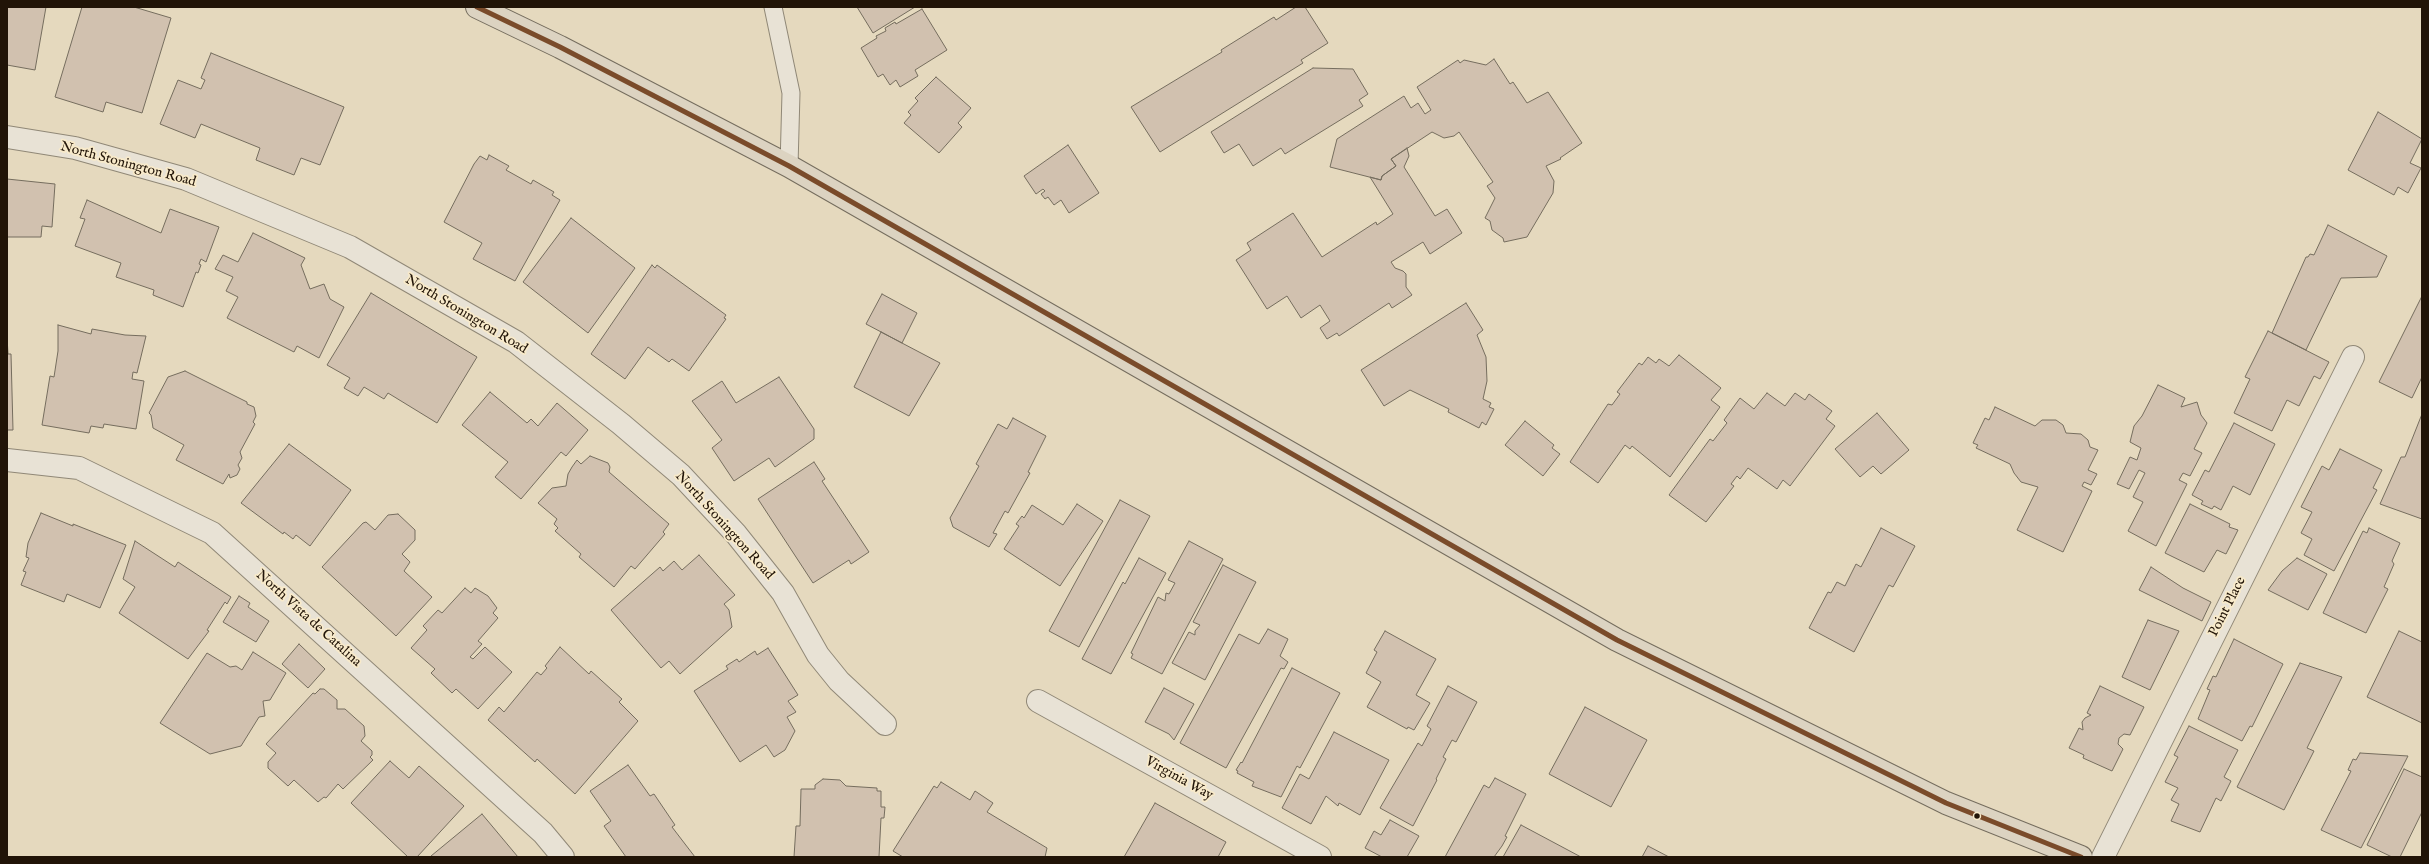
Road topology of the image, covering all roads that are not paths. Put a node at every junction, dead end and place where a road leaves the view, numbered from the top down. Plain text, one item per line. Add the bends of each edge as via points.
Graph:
1 (477, 7) edge
2 (773, 7) edge
3 (7, 137) edge
4 (789, 166) junction
5 (2353, 357) dead end
6 (7, 460) edge
7 (1038, 701) dead end
8 (885, 724) dead end
9 (563, 857) edge
10 (1320, 857) edge
11 (2081, 857) edge
12 (2103, 857) edge

1 - 4 highway via 560,47
2 - 4 lane via 791,93
3 - 8 street, North Stonington Road via 75,148 186,179 350,247 516,342 621,424 681,475 736,534 783,593 818,655 839,681
4 - 11 highway via 1617,640 1946,803
5 - 12 street, Point Place
6 - 9 street, North Vista de Catalina via 79,468 212,532 543,833
7 - 10 street, Virginia Way

